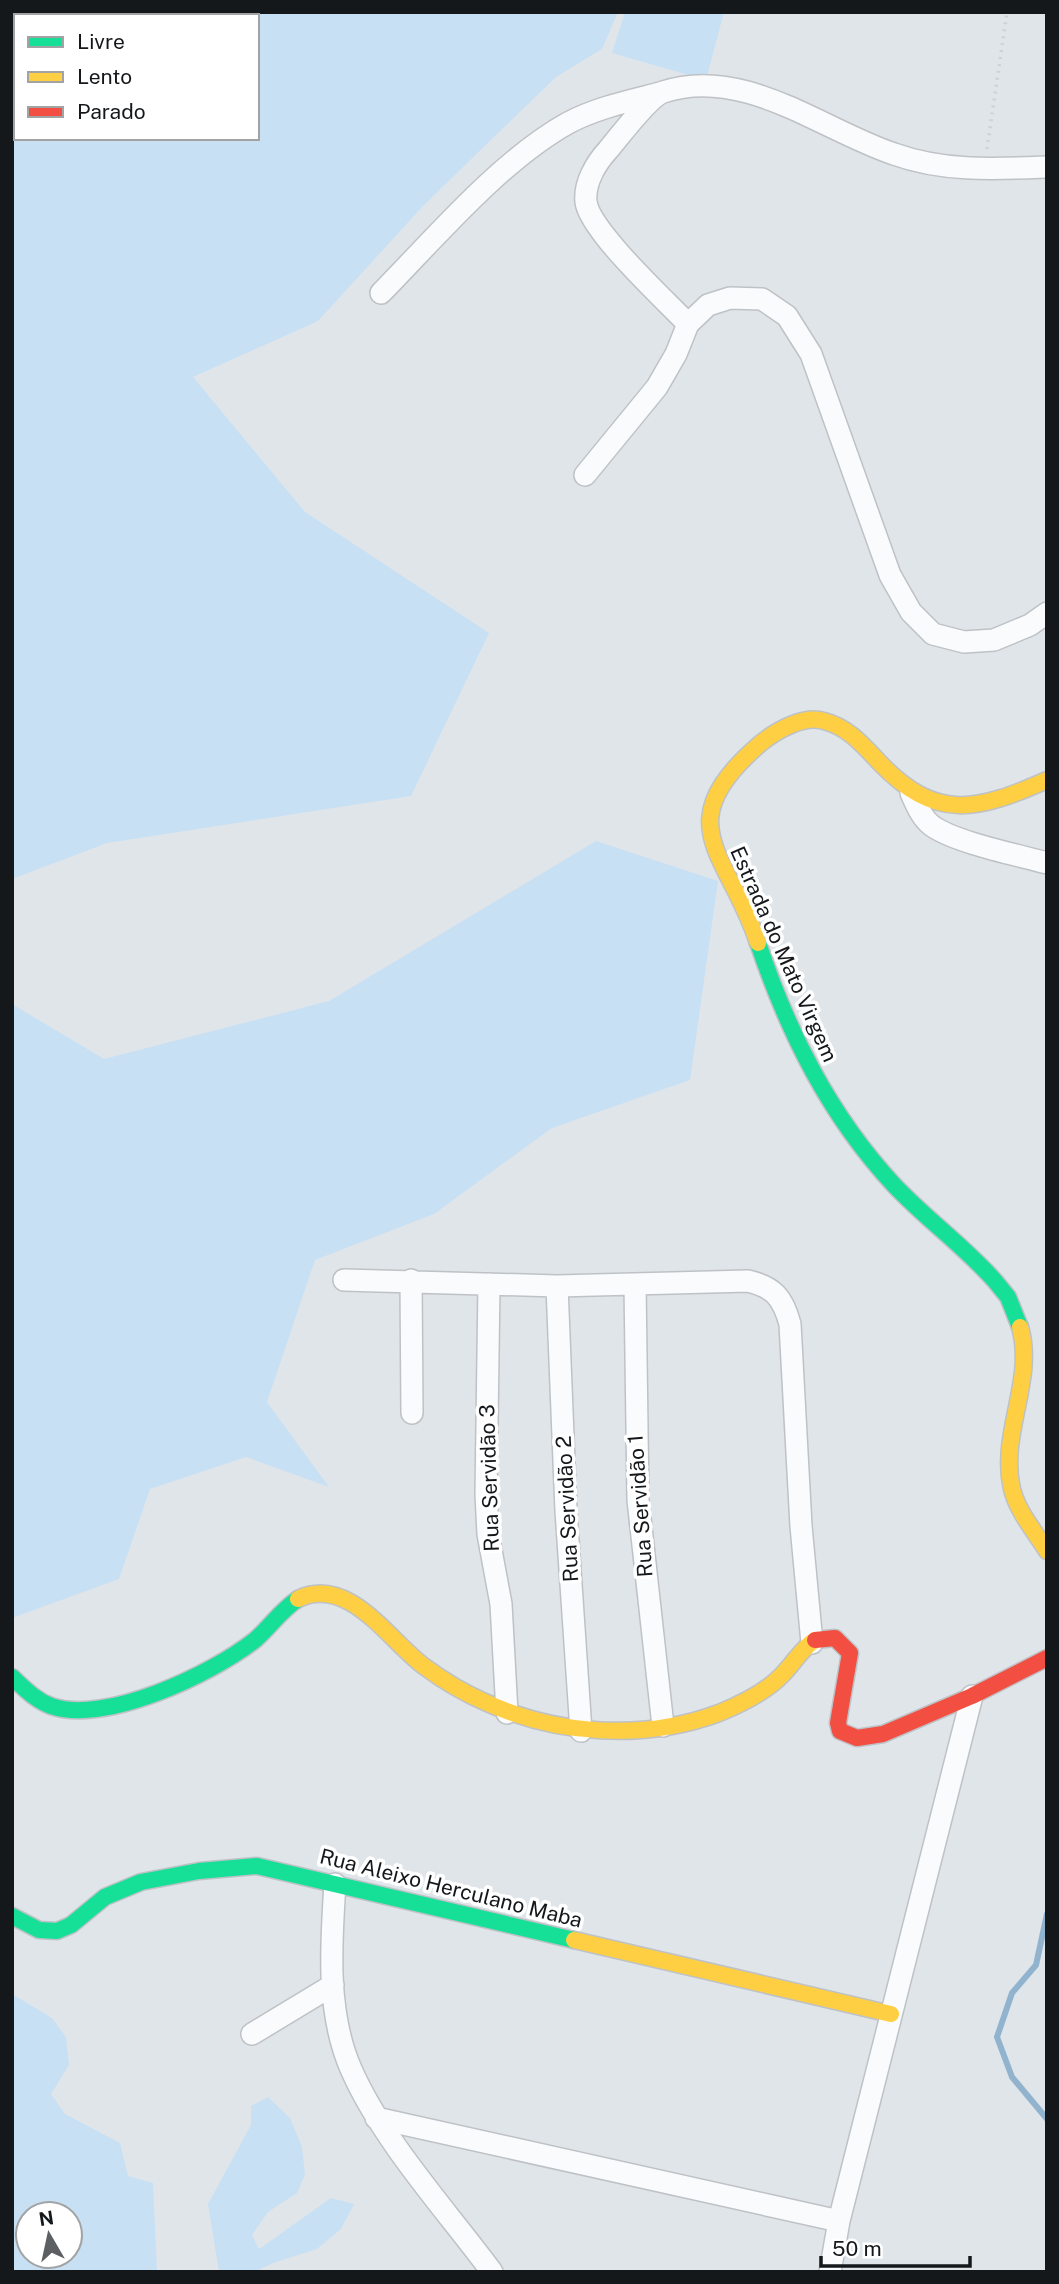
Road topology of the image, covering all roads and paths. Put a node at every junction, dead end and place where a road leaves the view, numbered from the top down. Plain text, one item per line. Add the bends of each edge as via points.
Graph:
1 (1007, 12) edge
2 (660, 93) junction
3 (1047, 167) edge
4 (984, 169) junction
5 (381, 293) dead end
6 (688, 324) junction
7 (585, 475) dead end
8 (1047, 613) edge
9 (1047, 780) edge
10 (911, 793) junction
11 (1047, 863) edge
12 (344, 1280) dead end
13 (411, 1280) junction
14 (489, 1284) junction
15 (635, 1284) junction
16 (557, 1286) junction
17 (412, 1413) dead end
18 (1047, 1551) edge
19 (812, 1643) junction
20 (1047, 1658) edge
21 (12, 1678) edge
22 (972, 1696) junction
23 (507, 1713) junction
24 (663, 1726) junction
25 (580, 1731) junction
26 (335, 1884) junction
27 (12, 1916) edge
28 (333, 1985) junction
29 (891, 2014) junction
30 (252, 2034) dead end
31 (376, 2118) junction
32 (839, 2221) junction
33 (492, 2272) edge
34 (830, 2272) edge

1 - 4 path
2 - 4 street via 694,86 722,87 773,101 894,155 944,167
2 - 5 street via 596,111 542,138
2 - 6 street via 604,154 589,180 586,202 593,221 607,238
3 - 4 street
6 - 7 street via 657,387
6 - 8 street via 708,305 730,298 762,299 787,316 811,354 890,575 911,612 933,634 964,642 994,640
9 - 10 street via 1005,799 968,804 936,803
10 - 11 street via 932,826
10 - 18 street, Estrada do Mato Virgem via 854,734 826,721 802,721 768,738 724,783 709,811 713,849 750,917 777,995 814,1073 859,1145 900,1191 999,1285 1017,1316 1024,1376 1011,1452 1011,1482 1014,1496
12 - 13 street
13 - 14 street
13 - 17 street
14 - 16 street
14 - 23 street, Rua Servidão 3 via 486,1494 501,1604
15 - 16 street
15 - 19 street via 748,1281 764,1284 785,1305
15 - 24 street, Rua Servidão 1 via 638,1500
16 - 25 street, Rua Servidão 2
19 - 22 street via 835,1637 846,1644 850,1653 838,1723 840,1731 857,1738 883,1734
19 - 24 street via 776,1681 748,1699 712,1716
20 - 22 street
21 - 23 street via 42,1702 72,1710 150,1694 211,1670 256,1639 301,1597 319,1592 352,1604 422,1665
22 - 29 street
23 - 25 street
24 - 25 street
26 - 27 street, Rua Aleixo Herculano Maba via 257,1866 208,1869 103,1898 54,1932
26 - 28 street
26 - 29 street, Rua Aleixo Herculano Maba
28 - 30 street
28 - 31 street via 350,2068
29 - 32 street
31 - 32 street
31 - 33 street
32 - 34 street

